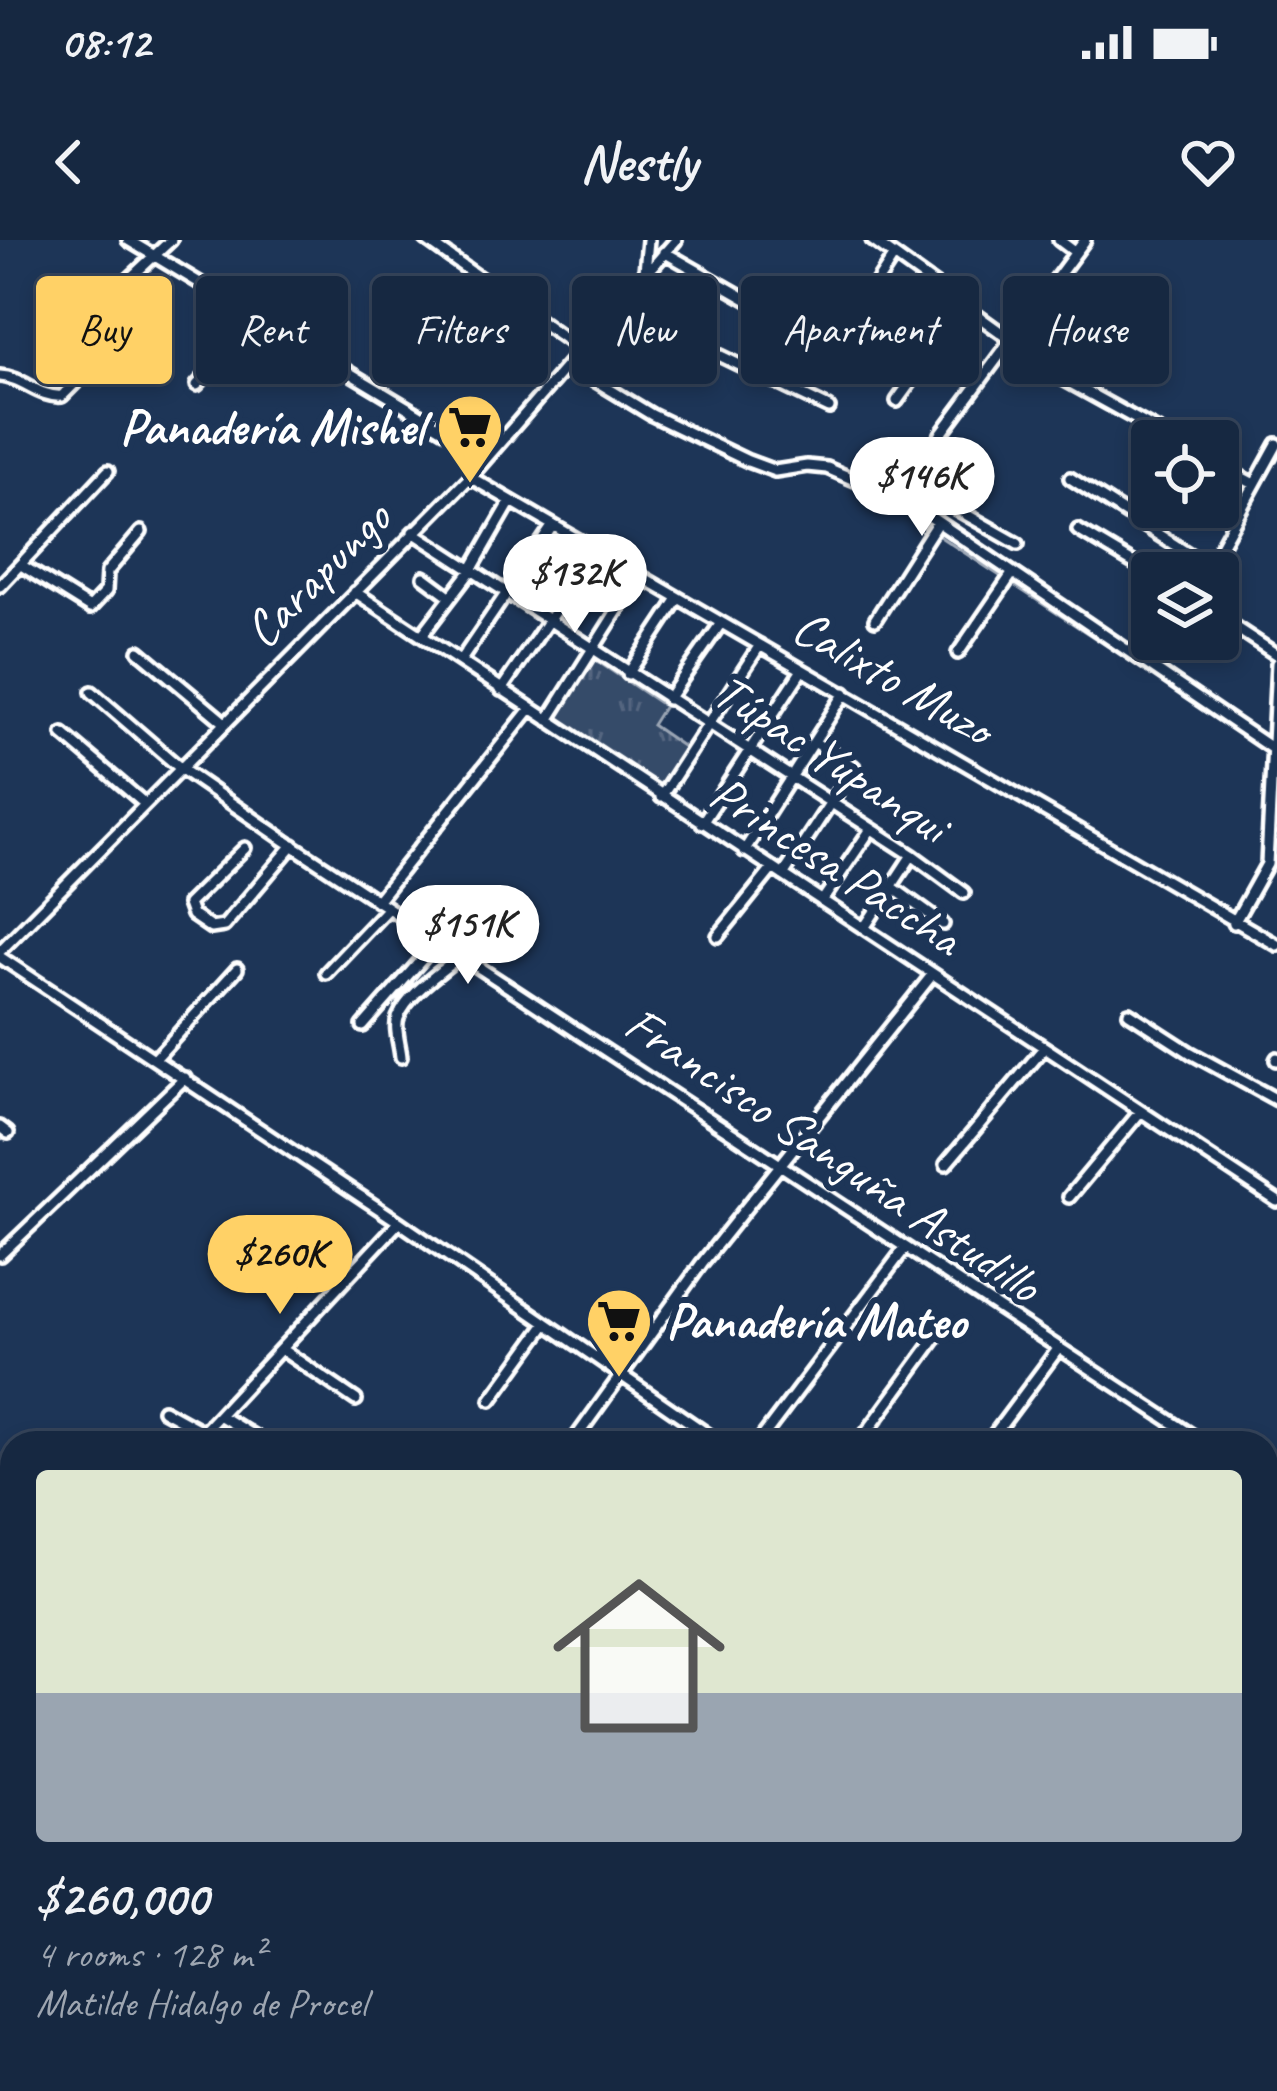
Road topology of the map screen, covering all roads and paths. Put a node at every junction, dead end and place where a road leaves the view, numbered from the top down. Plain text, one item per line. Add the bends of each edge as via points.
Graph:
1 (128, 240) edge
2 (171, 240) edge
3 (426, 240) edge
4 (648, 240) edge
5 (676, 240) edge
6 (872, 240) edge
7 (1059, 240) edge
8 (1085, 240) edge
9 (664, 252) junction
10 (1076, 252) junction
11 (154, 256) junction
12 (894, 256) junction
13 (645, 272) junction
14 (642, 276) edge
15 (881, 276) edge
16 (922, 276) edge
17 (1058, 276) edge
18 (196, 281) edge
19 (741, 296) edge
20 (979, 319) edge
21 (1003, 339) edge
22 (572, 344) edge
23 (1003, 350) edge
24 (717, 354) edge
25 (572, 360) edge
26 (568, 364) junction
27 (348, 372) edge
28 (0, 376) edge
29 (909, 384) edge
30 (1078, 384) edge
31 (897, 400) dead end
32 (829, 408) dead end
33 (1140, 420) edge
34 (1277, 444) edge
35 (488, 456) junction
36 (108, 471) dead end
37 (1239, 476) edge
38 (470, 478) junction
39 (1070, 478) dead end
40 (1254, 484) junction
41 (923, 490) junction
42 (511, 501) junction
43 (914, 505) junction
44 (937, 523) junction
45 (553, 525) junction
46 (1078, 530) dead end
47 (141, 532) dead end
48 (413, 532) junction
49 (1018, 544) dead end
50 (596, 551) junction
51 (1180, 552) edge
52 (1217, 552) edge
53 (1131, 562) edge
54 (21, 565) junction
55 (470, 572) junction
56 (1012, 574) junction
57 (639, 576) junction
58 (424, 577) dead end
59 (0, 586) edge
60 (355, 592) junction
61 (506, 596) junction
62 (451, 597) junction
63 (676, 600) junction
64 (875, 620) dead end
65 (549, 623) junction
66 (721, 623) junction
67 (1239, 631) edge
68 (422, 635) junction
69 (760, 645) junction
70 (139, 651) dead end
71 (592, 651) junction
72 (958, 653) dead end
73 (1277, 659) edge
74 (460, 660) junction
75 (802, 670) junction
76 (628, 674) junction
77 (501, 690) junction
78 (92, 692) dead end
79 (845, 693) junction
80 (668, 699) junction
81 (530, 709) junction
82 (548, 720) junction
83 (225, 723) junction
84 (707, 724) junction
85 (63, 734) dead end
86 (814, 742) junction
87 (1271, 748) junction
88 (748, 750) junction
89 (180, 768) junction
90 (1275, 774) edge
91 (791, 778) junction
92 (661, 796) junction
93 (145, 803) junction
94 (831, 803) junction
95 (703, 823) junction
96 (871, 829) junction
97 (292, 845) junction
98 (245, 848) dead end
99 (744, 851) junction
100 (913, 855) junction
101 (778, 872) junction
102 (892, 887) junction
103 (964, 893) dead end
104 (377, 901) junction
105 (823, 902) junction
106 (388, 908) junction
107 (1234, 923) junction
108 (944, 924) dead end
109 (864, 928) junction
110 (718, 936) dead end
111 (439, 940) junction
112 (1277, 945) edge
113 (0, 954) edge
114 (460, 955) junction
115 (237, 969) dead end
116 (326, 973) dead end
117 (932, 975) junction
118 (1129, 1013) dead end
119 (362, 1026) dead end
120 (1044, 1048) junction
121 (401, 1057) dead end
122 (155, 1059) junction
123 (185, 1078) junction
124 (1277, 1100) edge
125 (1141, 1112) junction
126 (946, 1164) dead end
127 (783, 1165) junction
128 (1070, 1197) dead end
129 (1277, 1201) edge
130 (399, 1222) junction
131 (905, 1248) junction
132 (0, 1255) edge
133 (546, 1324) junction
134 (942, 1328) dead end
135 (281, 1349) junction
136 (1058, 1349) junction
137 (619, 1376) junction
138 (356, 1400) dead end
139 (491, 1400) dead end
140 (163, 1410) dead end
141 (219, 1415) junction
142 (201, 1431) edge
143 (204, 1431) edge
144 (245, 1431) edge
145 (580, 1431) edge
146 (702, 1431) edge
147 (767, 1431) edge
148 (868, 1431) edge
149 (997, 1431) edge
150 (1185, 1431) edge

1 - 11 street
2 - 11 street
3 - 22 street
4 - 13 street
5 - 9 street, Carapungo
6 - 12 street
7 - 10 street
8 - 10 street
9 - 13 street, Carapungo
9 - 19 street
10 - 17 street
11 - 18 street
11 - 28 street via 93,313 113,345 62,396
12 - 15 street
12 - 16 street
13 - 14 street, Carapungo
20 - 21 street
23 - 41 street via 940,434
24 - 32 street
25 - 26 street, Carapungo
26 - 35 street, Carapungo
26 - 43 street via 748,461 775,471 826,468
27 - 35 street
29 - 31 street
30 - 33 street
34 - 40 street
35 - 38 street, Carapungo
36 - 54 street
37 - 40 street
38 - 42 street, Calixto Muzo
38 - 48 street, Carapungo
39 - 51 street
40 - 52 street
41 - 43 street
41 - 49 street
42 - 45 street, Calixto Muzo
42 - 55 street
43 - 44 street
44 - 56 street
44 - 64 street
45 - 50 street, Calixto Muzo
45 - 61 street
46 - 53 street
47 - 54 street via 106,572 106,591 90,608
48 - 55 street, Túpac Yupanqui
48 - 60 street, Carapungo
50 - 57 street, Calixto Muzo
50 - 65 street
54 - 59 street
55 - 61 street, Túpac Yupanqui
55 - 62 street
56 - 72 street
56 - 87 street
57 - 63 street, Calixto Muzo
57 - 71 street
58 - 62 street
60 - 68 street, Princesa Paccha
60 - 83 street, Carapungo
61 - 65 street, Túpac Yupanqui
61 - 74 street
62 - 68 street
63 - 66 street, Calixto Muzo
63 - 76 street
65 - 71 street, Túpac Yupanqui
65 - 77 street
66 - 69 street, Calixto Muzo
66 - 80 street
67 - 73 street
68 - 74 street, Princesa Paccha
69 - 75 street, Calixto Muzo
69 - 84 street
70 - 83 street
71 - 76 street, Túpac Yupanqui
71 - 82 street
73 - 87 street
74 - 77 street, Princesa Paccha
75 - 79 street, Calixto Muzo
75 - 88 street
76 - 80 street, Túpac Yupanqui
77 - 81 street, Princesa Paccha
78 - 89 street, Francisco Sanguña Astudillo
79 - 86 street
79 - 107 street, Calixto Muzo
80 - 84 street, Túpac Yupanqui
81 - 82 street, Princesa Paccha
81 - 104 street
82 - 92 street, Princesa Paccha
83 - 89 street, Carapungo
84 - 88 street, Túpac Yupanqui
84 - 92 street
85 - 93 street
86 - 91 street
86 - 94 street via 854,767
87 - 90 street
88 - 91 street, Túpac Yupanqui
88 - 95 street
89 - 93 street, Carapungo
89 - 97 street, Francisco Sanguña Astudillo
90 - 107 street via 1267,864
91 - 94 street, Túpac Yupanqui
91 - 99 street
92 - 95 street, Princesa Paccha
93 - 113 street, Carapungo
94 - 96 street, Túpac Yupanqui
94 - 101 street
95 - 99 street, Princesa Paccha
96 - 100 street, Túpac Yupanqui
96 - 105 street
97 - 98 street via 224,926 211,928 188,904
97 - 104 street, Francisco Sanguña Astudillo
99 - 101 street, Princesa Paccha
100 - 102 street
100 - 103 street, Túpac Yupanqui
101 - 105 street, Princesa Paccha
101 - 110 street
102 - 108 street
102 - 109 street
104 - 106 street, Francisco Sanguña Astudillo
105 - 109 street, Princesa Paccha
106 - 111 street, Francisco Sanguña Astudillo
106 - 116 street
107 - 112 street, Calixto Muzo
109 - 117 street, Princesa Paccha
111 - 114 street, Francisco Sanguña Astudillo
111 - 119 street
113 - 122 street
114 - 121 street via 399,1015
114 - 127 street, Francisco Sanguña Astudillo
115 - 122 street
117 - 120 street, Princesa Paccha
117 - 127 street
118 - 124 street
120 - 125 street, Princesa Paccha
120 - 126 street
122 - 123 street
123 - 130 street
123 - 132 street
125 - 128 street
125 - 129 street, Princesa Paccha
127 - 131 street, Francisco Sanguña Astudillo
127 - 137 street
130 - 133 street
130 - 135 street
131 - 136 street, Francisco Sanguña Astudillo
131 - 147 street
133 - 137 street
133 - 139 street
134 - 148 street
135 - 138 street
135 - 141 street
136 - 149 street
136 - 150 street, Francisco Sanguña Astudillo
137 - 145 street
137 - 146 street
140 - 142 street
141 - 143 street
141 - 144 street

